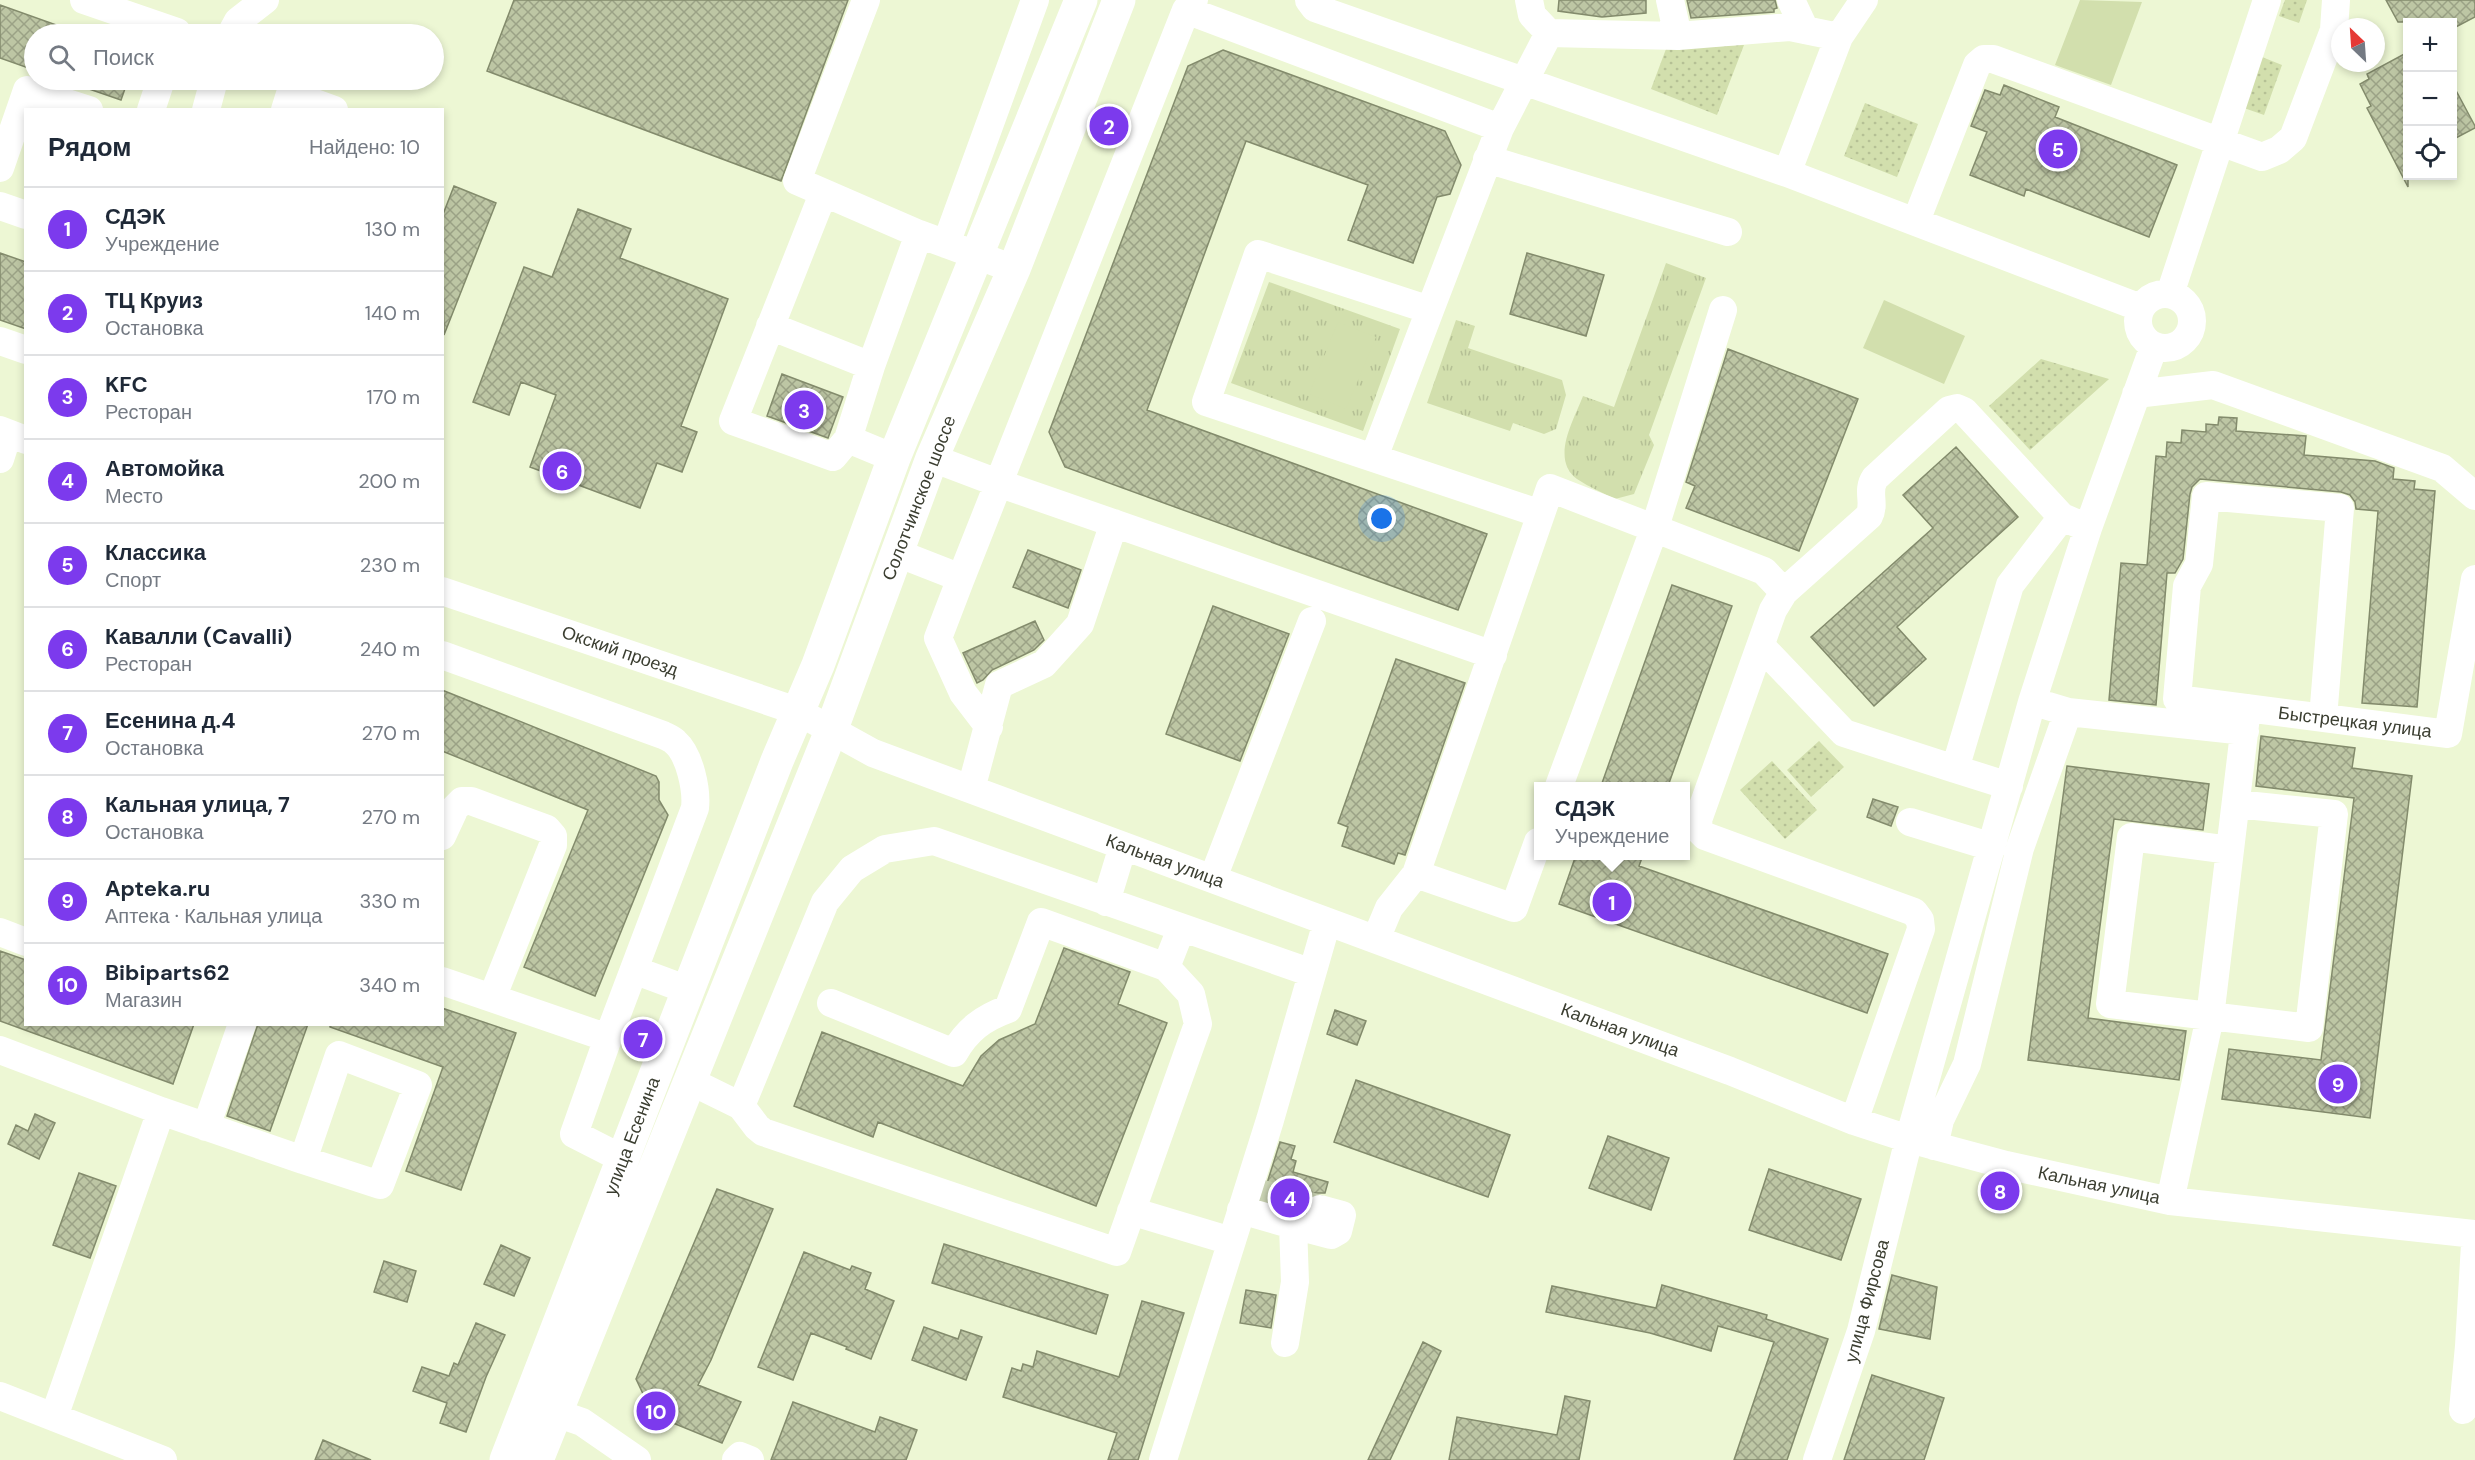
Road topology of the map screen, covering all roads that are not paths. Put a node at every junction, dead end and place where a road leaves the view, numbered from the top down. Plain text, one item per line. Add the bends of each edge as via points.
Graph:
1 (84, 0) edge
2 (265, 0) edge
3 (866, 0) edge
4 (1035, 0) edge
5 (1081, 0) edge
6 (1119, 0) edge
7 (1309, 0) edge
8 (1529, 0) edge
9 (1670, 0) edge
10 (1791, 0) edge
11 (1864, 0) edge
12 (2267, 0) edge
13 (2336, 0) edge
14 (1190, 5) edge
15 (154, 24) edge
16 (236, 24) edge
17 (1805, 30) junction
18 (1549, 33) junction
19 (1678, 36) junction
20 (1839, 37) junction
21 (1524, 82) junction
22 (27, 90) edge
23 (27, 90) edge
24 (158, 90) edge
25 (211, 90) edge
26 (284, 94) edge
27 (83, 108) edge
28 (152, 108) edge
29 (207, 108) edge
30 (328, 108) edge
31 (1500, 128) junction
32 (2219, 141) junction
33 (1487, 159) junction
34 (0, 168) edge
35 (1787, 173) junction
36 (823, 194) junction
37 (0, 207) edge
38 (24, 214) edge
39 (1916, 221) junction
40 (1728, 232) dead end
41 (919, 234) junction
42 (961, 250) junction
43 (1014, 269) junction
44 (2170, 294) junction
45 (2141, 308) junction
46 (1430, 310) junction
47 (1723, 310) dead end
48 (770, 326) junction
49 (0, 341) edge
50 (2154, 346) junction
51 (24, 349) edge
52 (871, 366) junction
53 (2136, 394) junction
54 (848, 439) junction
55 (1374, 457) junction
56 (894, 458) junction
57 (932, 459) junction
58 (998, 483) junction
59 (2475, 496) edge
60 (1541, 514) junction
61 (2062, 517) junction
62 (1114, 524) junction
63 (1655, 527) junction
64 (2088, 528) junction
65 (897, 553) junction
66 (961, 578) junction
67 (2475, 579) edge
68 (444, 592) edge
69 (1784, 592) junction
70 (1312, 621) dead end
71 (1761, 646) junction
72 (1493, 655) junction
73 (444, 656) edge
74 (2032, 702) junction
75 (797, 711) junction
76 (2067, 712) junction
77 (2323, 718) junction
78 (2246, 720) junction
79 (989, 727) junction
80 (831, 731) junction
81 (1955, 769) junction
82 (1560, 782) edge
83 (2009, 786) junction
84 (971, 789) junction
85 (2236, 804) junction
86 (1910, 822) dead end
87 (444, 832) edge
88 (1123, 846) junction
89 (1992, 847) junction
90 (2230, 850) junction
91 (1534, 855) edge
92 (1416, 874) junction
93 (1213, 878) junction
94 (1106, 902) junction
95 (1327, 922) junction
96 (1181, 929) junction
97 (0, 932) edge
98 (1376, 939) junction
99 (24, 941) edge
100 (1166, 967) junction
101 (634, 970) junction
102 (1312, 973) junction
103 (444, 982) edge
104 (688, 990) junction
105 (492, 998) junction
106 (831, 1003) dead end
107 (2210, 1017) junction
108 (241, 1026) edge
109 (608, 1038) junction
110 (0, 1050) edge
111 (690, 1081) junction
112 (741, 1106) junction
113 (161, 1111) junction
114 (1854, 1121) junction
115 (206, 1126) junction
116 (1922, 1143) junction
117 (623, 1159) junction
118 (303, 1160) junction
119 (1249, 1197) junction
120 (2170, 1201) junction
121 (1320, 1209) tunnel mouth
122 (1131, 1211) junction
123 (1293, 1225) junction
124 (2475, 1234) edge
125 (1231, 1241) junction
126 (2475, 1244) edge
127 (1285, 1343) dead end
128 (0, 1396) edge
129 (2463, 1410) dead end
130 (556, 1413) junction
131 (54, 1417) junction
132 (110, 1450) edge
133 (161, 1459) edge
134 (506, 1460) edge
135 (537, 1460) edge
136 (638, 1460) edge
137 (736, 1460) edge
138 (750, 1460) edge
139 (1163, 1460) edge
140 (1817, 1460) edge

1 - 15 street
2 - 16 street
3 - 36 street via 797,181
4 - 42 street
5 - 42 main road, Солотчинское шоссе
6 - 43 main road, Солотчинское шоссе
7 - 21 street via 1315,8
8 - 18 street via 1532,15
9 - 19 street
10 - 17 street
11 - 20 street
12 - 32 street
13 - 32 street via 2334,30 2293,138 2280,150 2262,157
14 - 31 street
14 - 58 street
17 - 19 street via 1790,27
17 - 20 street
18 - 19 street
18 - 21 street
20 - 35 street
21 - 31 street
21 - 35 street
22 - 34 street
23 - 27 street
24 - 28 street
25 - 29 street
26 - 30 street
31 - 33 street
32 - 39 street via 1994,58 1984,59 1977,65
32 - 44 street
33 - 40 street
33 - 46 street
35 - 39 street
36 - 41 street
36 - 48 street
37 - 38 street
39 - 45 street
41 - 42 street
41 - 52 street
42 - 43 street
42 - 56 main road, Солотчинское шоссе
43 - 57 main road, Солотчинское шоссе
44 - 45 street via 2158,295
44 - 50 street via 2188,307 2191,329 2176,346
45 - 50 street via 2139,330
46 - 55 street
46 - 55 street via 1258,254 1206,402
47 - 63 street
48 - 52 street
48 - 54 street via 733,421 833,457
49 - 51 street
50 - 53 street
52 - 54 street
53 - 59 street via 2213,385 2442,468
53 - 64 street
54 - 56 street
55 - 60 street
56 - 75 main road, Солотчинское шоссе via 818,665
57 - 58 street
57 - 65 main road, Солотчинское шоссе
58 - 62 street
58 - 66 street
60 - 63 street via 1550,488
60 - 72 street
61 - 64 street
61 - 69 street via 1964,411 1949,410 1875,478 1870,485 1869,516
61 - 81 street via 2010,585
62 - 72 street
62 - 79 street via 1080,624 1044,664 999,685
63 - 69 street via 1764,571
63 - 82 street
64 - 74 street
65 - 66 street
65 - 80 main road, Солотчинское шоссе
66 - 79 street via 938,638 963,693
67 - 77 street, Быстрецкая улица via 2448,734
68 - 75 street, Окский проезд
69 - 71 street via 1773,610
70 - 93 street
71 - 81 street via 1844,733
71 - 114 street via 1698,820 1699,830 1705,836 1914,912 1920,920 1921,929
72 - 92 street
73 - 101 street via 676,742 695,785 695,808
74 - 76 street
74 - 83 street
75 - 80 street, Кальная улица
75 - 104 main road, улица Есенина
76 - 78 street
76 - 116 street via 2020,848 1967,1064 1940,1120
77 - 78 street, Быстрецкая улица
77 - 78 street, Быстрецкая улица via 2340,508 2206,496 2199,564 2187,586 2177,699
78 - 85 street
79 - 84 street
80 - 84 street, Кальная улица via 873,753
80 - 111 main road, улица Есенина
81 - 83 street
83 - 89 street
84 - 88 street, Кальная улица
85 - 90 street
85 - 107 street via 2334,814 2309,1028
86 - 89 street
87 - 105 street via 455,808 462,801 471,801 547,830 553,836 553,845
88 - 93 street, Кальная улица
88 - 94 street
89 - 116 street
90 - 107 street
90 - 107 street via 2131,837 2110,1004
91 - 92 street via 1514,908
92 - 98 street via 1389,908
93 - 95 street, Кальная улица
94 - 96 street
94 - 112 street via 934,841 885,849 852,869 825,902
95 - 98 street, Кальная улица
95 - 102 street
96 - 100 street
96 - 102 street
97 - 99 street
98 - 114 street, Кальная улица
100 - 106 street via 1041,922 1008,1009 976,1024 954,1053
100 - 122 street via 1191,994 1198,1024
101 - 104 street
101 - 109 street
102 - 119 street
103 - 105 street
104 - 117 main road, улица Есенина
105 - 109 street
107 - 120 street
108 - 115 street
109 - 117 street via 574,1134
110 - 113 street
111 - 112 street
111 - 130 main road, улица Есенина
112 - 122 street via 763,1132 1117,1252
113 - 115 street
113 - 131 street
114 - 116 street, Кальная улица
115 - 118 street
116 - 120 street, Кальная улица
116 - 140 street, улица Фирсова
117 - 134 main road, улица Есенина
118 - 118 street via 339,1055 418,1085 380,1185
119 - 123 street
119 - 125 street
120 - 124 street, Кальная улица
121 - 123 street via 1342,1215 1338,1231 1331,1235
122 - 125 street
123 - 127 street via 1295,1282
125 - 139 street
126 - 129 street
128 - 131 street
130 - 135 main road, улица Есенина
130 - 136 street via 582,1422
131 - 132 street
132 - 133 street
137 - 138 street via 740,1456

